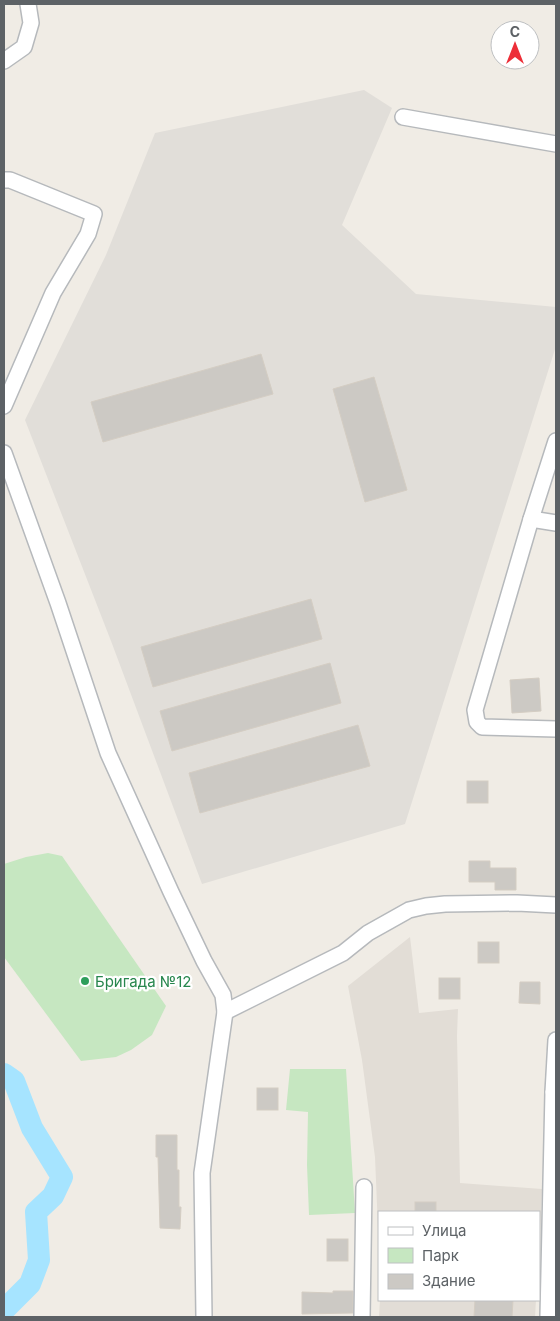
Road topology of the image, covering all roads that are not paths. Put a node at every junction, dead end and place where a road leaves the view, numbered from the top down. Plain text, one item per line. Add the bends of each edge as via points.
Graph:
1 (28, 4) edge
2 (4, 61) edge
3 (403, 117) dead end
4 (556, 144) edge
5 (4, 180) edge
6 (4, 406) edge
7 (556, 441) edge
8 (4, 453) edge
9 (531, 519) junction
10 (556, 523) edge
11 (556, 729) edge
12 (556, 904) edge
13 (225, 1012) junction
14 (556, 1040) edge
15 (555, 1092) edge
16 (364, 1186) dead end
17 (553, 1251) edge
18 (204, 1317) edge
19 (362, 1317) edge
20 (548, 1317) edge

1 - 2 street via 31,23 24,47
3 - 4 street
5 - 6 street via 94,214 88,234 53,293
7 - 9 street
8 - 13 street via 108,753 171,892 223,995
9 - 10 street
9 - 11 street via 475,710 477,722 482,727
12 - 13 street via 445,904 409,910 368,933 343,953
13 - 18 street via 202,1173
14 - 15 street
15 - 17 street
16 - 19 street
17 - 20 street

